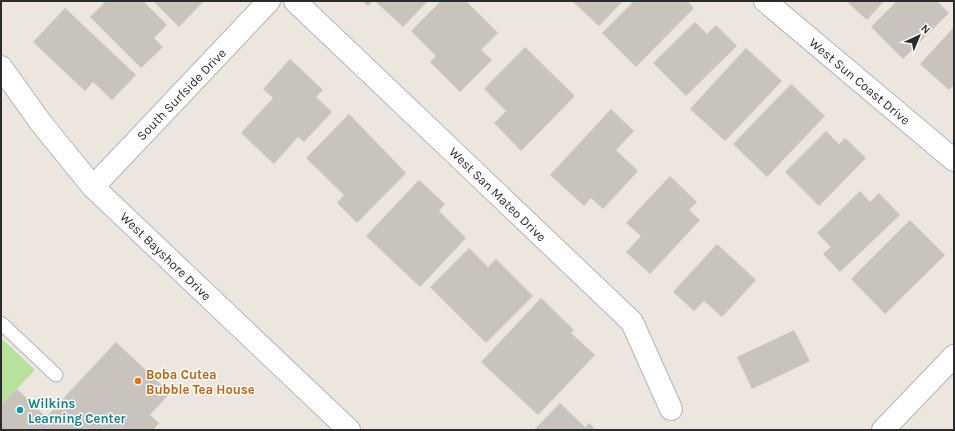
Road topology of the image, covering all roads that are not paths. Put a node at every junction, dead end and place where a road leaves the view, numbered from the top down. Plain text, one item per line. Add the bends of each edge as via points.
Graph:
1 (269, 1) edge
2 (295, 1) edge
3 (765, 1) edge
4 (1, 67) edge
5 (954, 160) edge
6 (93, 187) junction
7 (1, 323) edge
8 (954, 356) edge
9 (56, 375) dead end
10 (671, 409) dead end
11 (349, 430) edge
12 (883, 430) edge

1 - 6 street, South Surfside Drive
2 - 10 street, West San Mateo Drive via 632,322
3 - 5 street, West Sun Coast Drive
4 - 6 street, West Bayshore Drive via 41,123
6 - 11 street, West Bayshore Drive
7 - 9 lane
8 - 12 street

